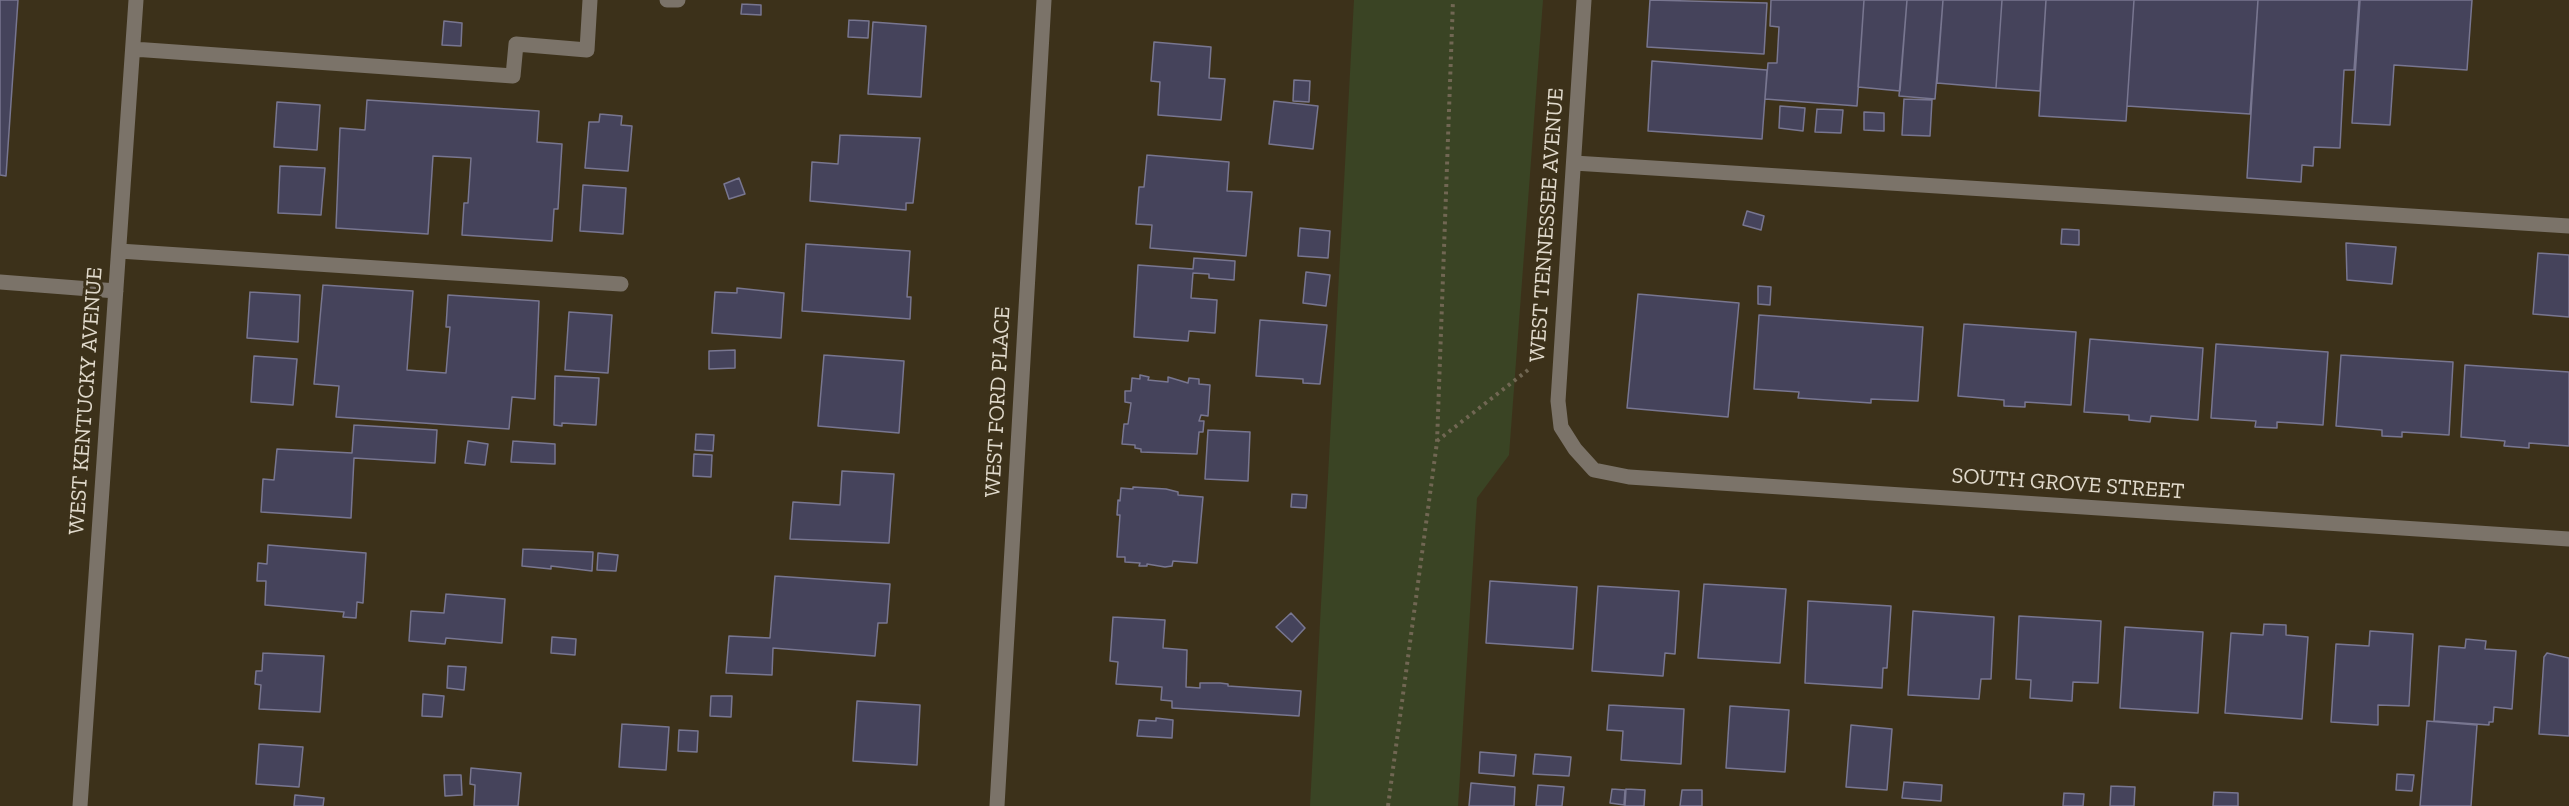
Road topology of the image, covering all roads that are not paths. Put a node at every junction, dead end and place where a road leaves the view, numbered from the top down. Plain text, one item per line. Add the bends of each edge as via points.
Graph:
1 (136, 0) edge
2 (590, 0) edge
3 (667, 0) edge
4 (678, 0) edge
5 (1044, 0) edge
6 (1584, 0) edge
7 (133, 50) junction
8 (1574, 163) junction
9 (2569, 226) edge
10 (119, 251) junction
11 (0, 282) edge
12 (621, 284) dead end
13 (116, 291) junction
14 (1575, 449) joint
15 (2569, 539) edge
16 (81, 806) edge
17 (997, 806) edge

1 - 7 street, WEST KENTUCKY AVENUE
2 - 7 street via 587,50 516,44 513,76
3 - 4 street
5 - 17 street, WEST FORD PLACE
6 - 8 street, WEST TENNESSEE AVENUE
7 - 10 street, WEST KENTUCKY AVENUE
8 - 9 street
8 - 14 street, WEST TENNESSEE AVENUE via 1558,401 1561,427
10 - 12 street
10 - 13 street, WEST KENTUCKY AVENUE
11 - 13 street
13 - 16 street, WEST KENTUCKY AVENUE
14 - 15 street, SOUTH GROVE STREET via 1594,470 1629,477

